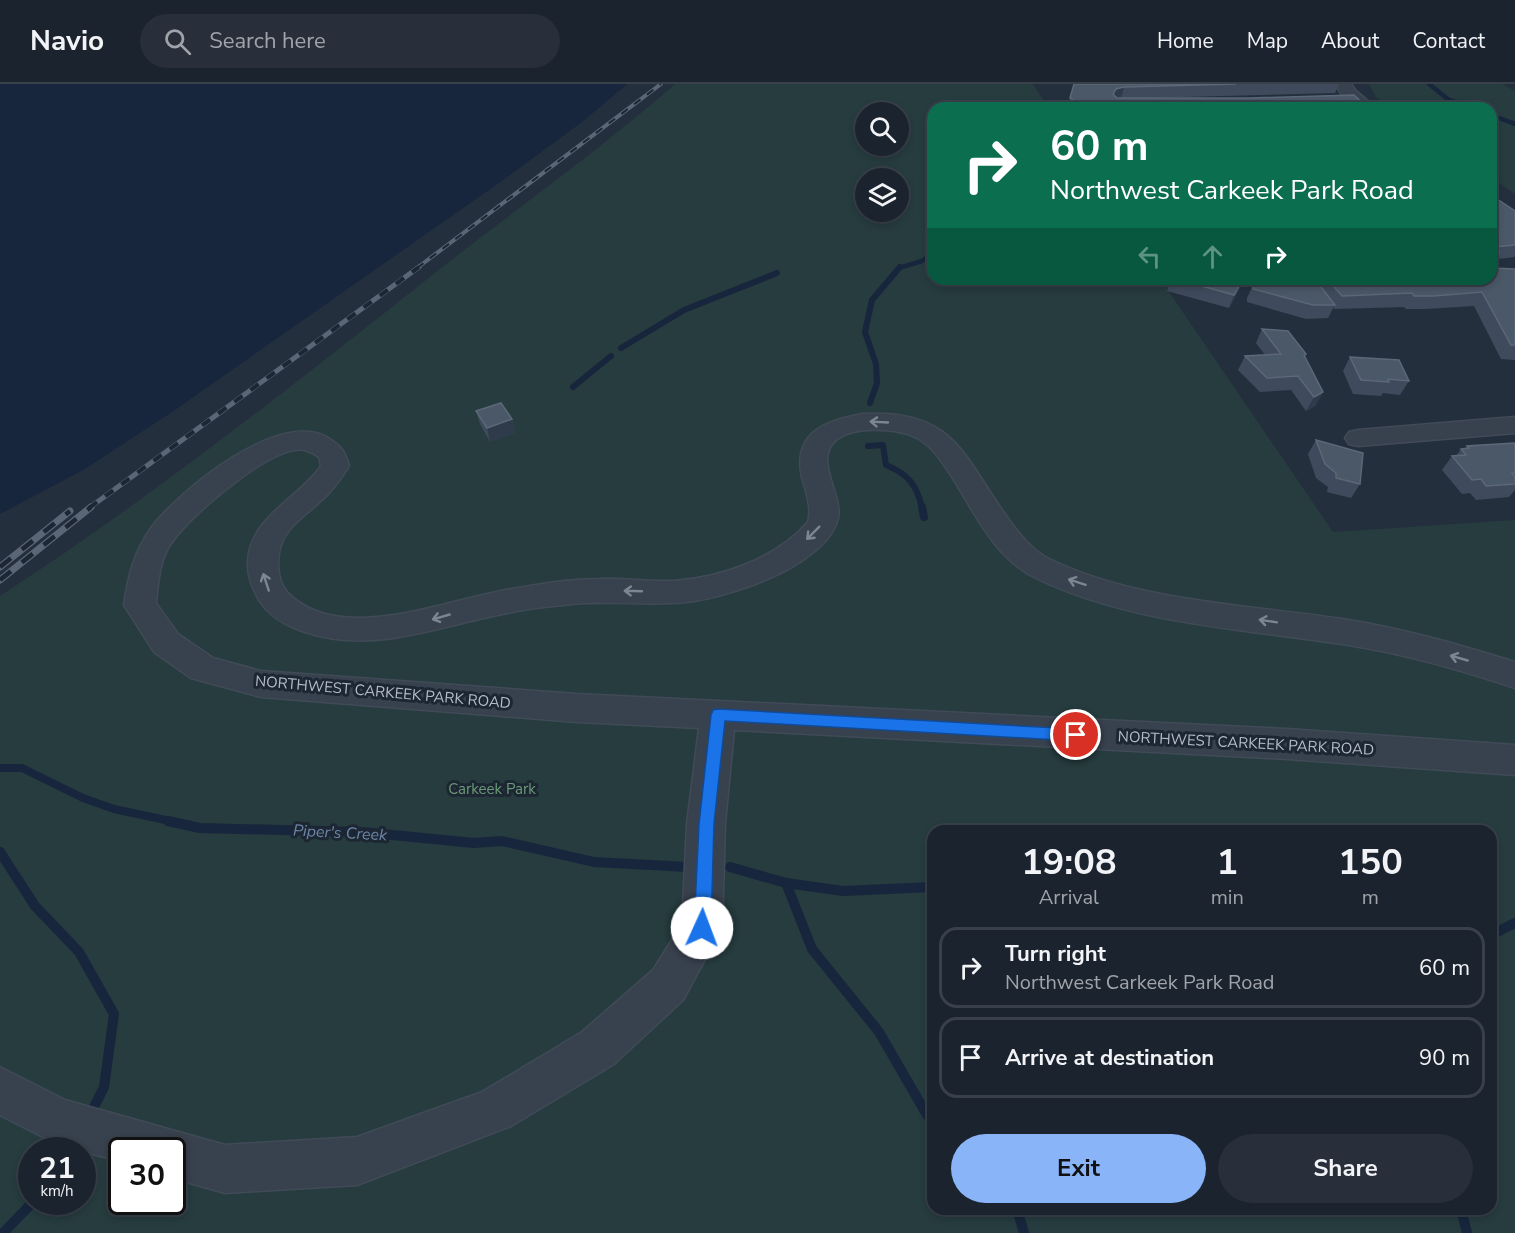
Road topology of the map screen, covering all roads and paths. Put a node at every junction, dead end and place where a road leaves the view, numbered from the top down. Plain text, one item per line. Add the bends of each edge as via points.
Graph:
1 (1343, 84) edge
2 (1332, 100) edge
3 (1346, 102) edge
4 (1359, 102) edge
5 (1515, 425) edge
6 (1358, 438) dead end
7 (1515, 675) edge
8 (718, 715) junction
9 (1515, 760) edge
10 (0, 1090) edge
11 (114, 1137) edge
12 (186, 1158) edge

1 - 4 street
2 - 3 street
5 - 6 street
7 -> 8 street, NORTHWEST CARKEEK PARK ROAD via 1409,644 1160,604 1058,575 1025,559 948,451 932,435 888,422 843,425 827,434 816,447 814,459 825,517 819,529 795,550 747,577 677,592 599,590 545,595 415,624 369,629 341,629 304,620 278,603 269,591 262,565 270,537 279,524 326,480 335,466 328,448 300,441 276,445 255,455 178,516 152,551 142,578 140,604 166,643 203,669 261,684
8 - 9 street, NORTHWEST CARKEEK PARK ROAD
8 - 12 street via 706,824 702,928 668,985 598,1048 495,1110 357,1161 225,1170
10 - 11 street via 57,1121

